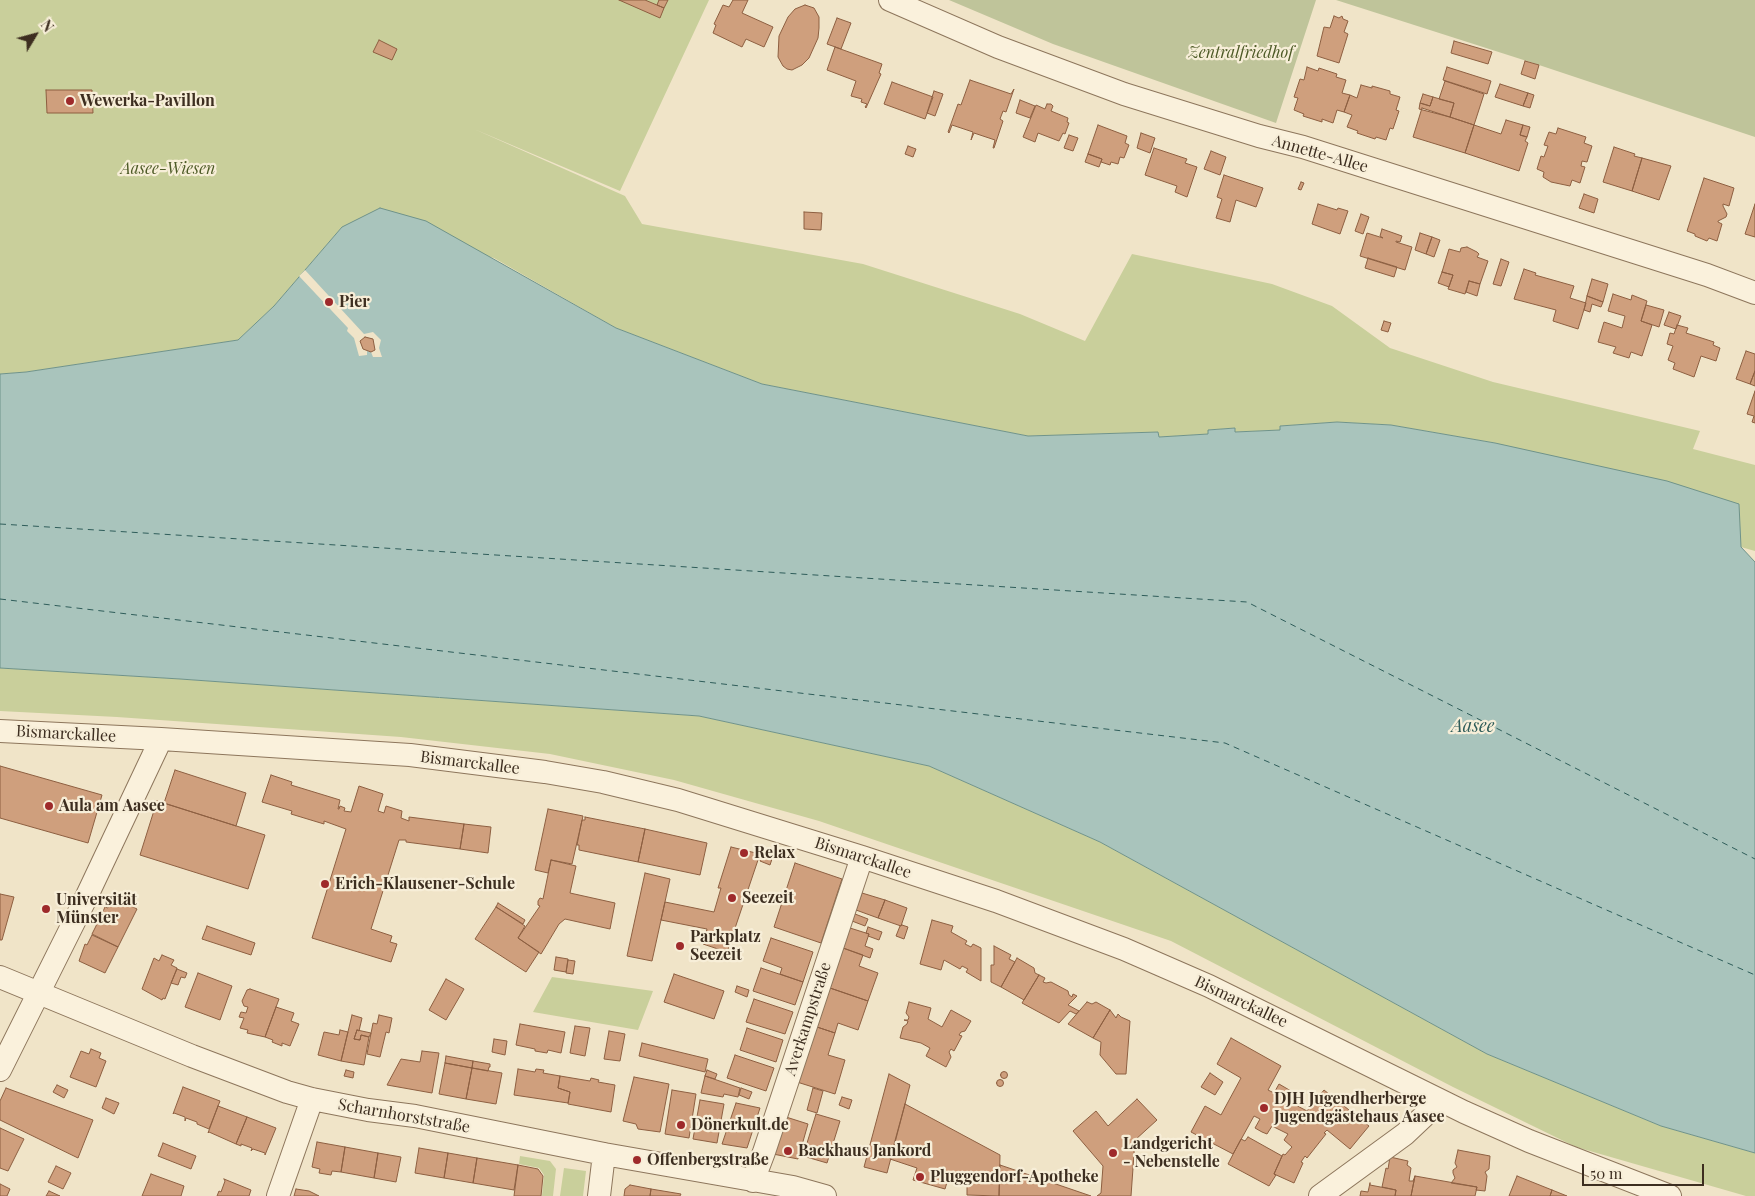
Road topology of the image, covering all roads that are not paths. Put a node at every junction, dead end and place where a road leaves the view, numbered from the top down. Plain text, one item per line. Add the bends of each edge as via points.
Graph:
1 (890, 0) edge
2 (1755, 293) edge
3 (0, 731) edge
4 (162, 739) junction
5 (862, 857) junction
6 (0, 977) edge
7 (39, 992) junction
8 (0, 1070) edge
9 (312, 1099) junction
10 (1440, 1101) junction
11 (604, 1154) junction
12 (753, 1181) junction
13 (793, 1192) edge
14 (278, 1196) edge
15 (600, 1196) edge
16 (825, 1196) edge
17 (1320, 1196) edge
18 (1670, 1196) edge

1 - 2 street, Annette-Allee via 998,47 1124,94 1303,147
3 - 4 street, Bismarckallee
4 - 5 street, Bismarckallee via 410,755 545,772 678,800
4 - 7 street
5 - 10 street, Bismarckallee via 996,901 1124,949 1218,990
5 - 12 street, Averkampstraße
6 - 7 street, Scharnhorststraße
7 - 8 street
7 - 9 street, Scharnhorststraße via 192,1056
9 - 11 street, Scharnhorststraße
9 - 14 street
10 - 17 street via 1405,1134
10 - 18 street, Bismarckallee
11 - 12 street, Scharnhorststraße
11 - 15 street
12 - 13 street, Scharnhorststraße
13 - 16 street, Scharnhorststraße

